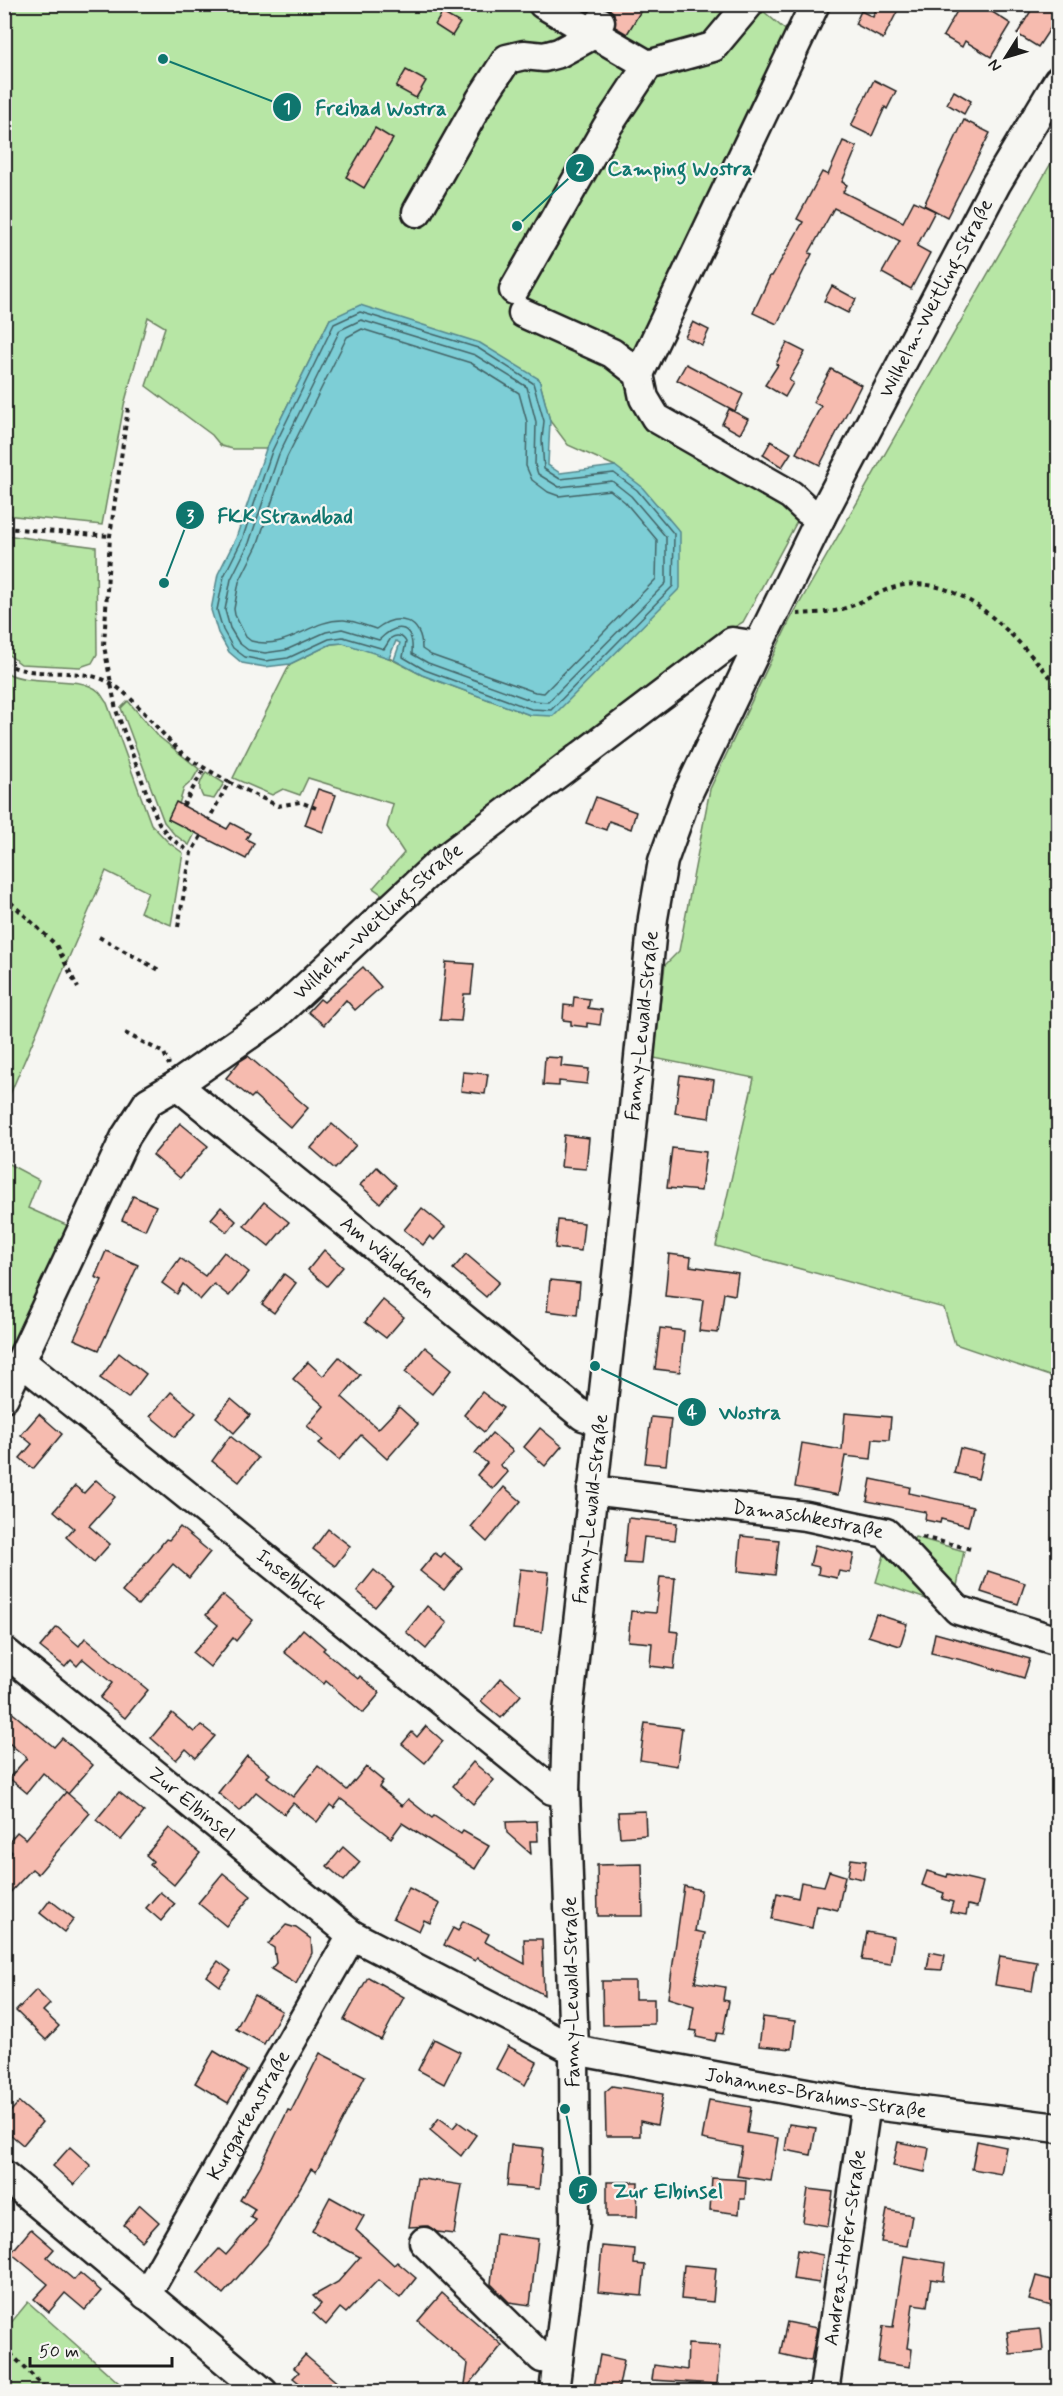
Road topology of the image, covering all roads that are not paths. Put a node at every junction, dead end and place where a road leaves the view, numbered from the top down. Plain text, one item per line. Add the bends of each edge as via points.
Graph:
1 (543, 4) edge
2 (749, 4) edge
3 (815, 4) edge
4 (603, 18) edge
5 (648, 65) junction
6 (1059, 81) edge
7 (417, 212) dead end
8 (639, 374) junction
9 (821, 517) junction
10 (758, 646) junction
11 (177, 1085) junction
12 (22, 1362) junction
13 (4, 1397) edge
14 (600, 1421) junction
15 (592, 1490) junction
16 (1059, 1641) edge
17 (4, 1651) edge
18 (565, 1791) junction
19 (352, 1935) junction
20 (574, 2050) junction
21 (866, 2104) junction
22 (1059, 2128) edge
23 (4, 2175) edge
24 (424, 2242) dead end
25 (146, 2295) junction
26 (558, 2360) junction
27 (263, 2391) edge
28 (554, 2391) edge
29 (824, 2391) edge

1 - 4 street
2 - 5 street via 713,47
3 - 8 street
4 - 5 street
4 - 7 street via 559,53 507,59
5 - 8 street via 607,127 518,302 612,353
6 - 9 street, Wilhelm-Weitling-Straße via 996,184
8 - 9 street via 644,398 656,418 791,495
9 - 10 street, Wilhelm-Weitling-Straße
10 - 11 street, Wilhelm-Weitling-Straße via 732,642 438,864 273,1018
10 - 14 street, Fanny-Lewald-Straße via 686,797 663,861 652,918
11 - 12 street, Wilhelm-Weitling-Straße via 148,1102 126,1136
11 - 14 street, Am Wäldchen via 583,1416
12 - 13 street, Wilhelm-Weitling-Straße
12 - 18 street, Inselblick via 552,1790
14 - 15 street, Fanny-Lewald-Straße
15 - 16 street, Damaschkestraße via 806,1516 886,1533 958,1610
15 - 18 street, Fanny-Lewald-Straße via 567,1721
17 - 19 street, Zur Elbinsel
18 - 20 street, Fanny-Lewald-Straße
19 - 20 street, Zur Elbinsel
19 - 25 street, Kurgartenstraße
20 - 21 street, Johannes-Brahms-Straße
20 - 26 street, Fanny-Lewald-Straße via 575,2224
21 - 22 street, Johannes-Brahms-Straße
21 - 29 street, Andreas-Hofer-Straße
23 - 25 street
24 - 26 street via 542,2358
25 - 27 street
26 - 28 street, Fanny-Lewald-Straße

